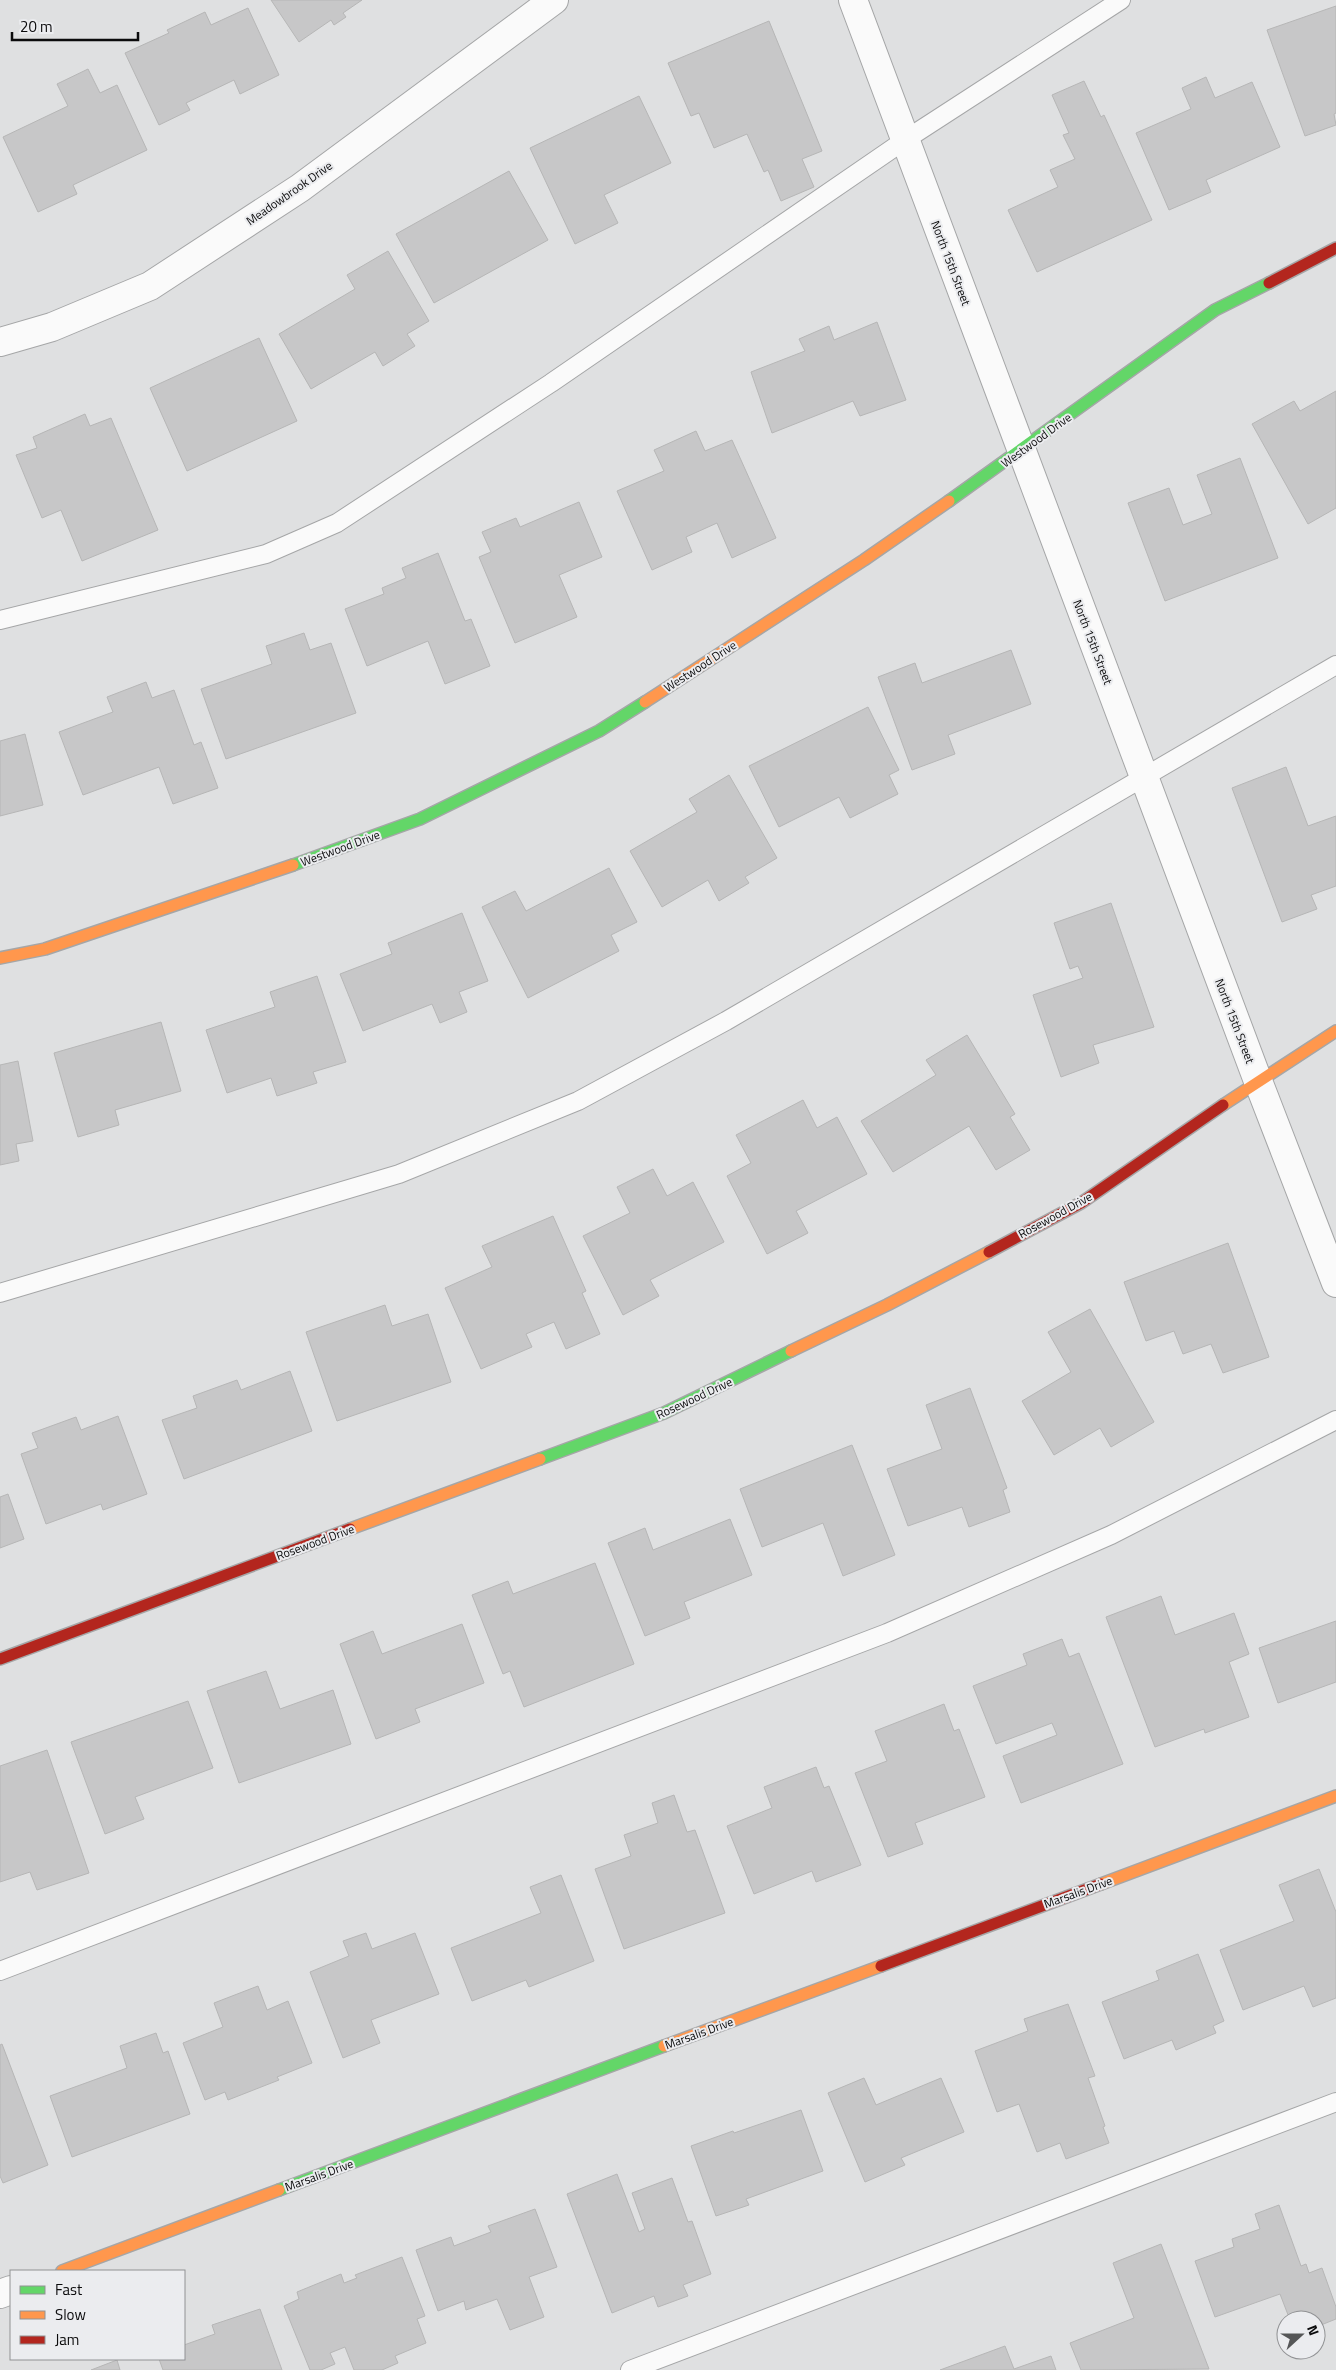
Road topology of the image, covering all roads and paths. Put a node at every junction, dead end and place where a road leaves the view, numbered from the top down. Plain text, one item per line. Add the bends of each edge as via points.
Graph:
1 (554, 0) edge
2 (852, 0) edge
3 (1121, 0) edge
4 (905, 140) junction
5 (1336, 248) edge
6 (0, 342) edge
7 (1022, 451) junction
8 (0, 620) edge
9 (1336, 665) edge
10 (1144, 778) junction
11 (0, 958) edge
12 (1336, 1031) edge
13 (1258, 1081) junction
14 (1336, 1283) edge
15 (0, 1293) edge
16 (1336, 1420) edge
17 (0, 1659) edge
18 (1336, 1796) edge
19 (0, 1971) edge
20 (1336, 2102) edge
21 (65, 2270) edge
22 (630, 2370) edge

1 - 6 street, Meadowbrook Drive via 300,188 150,286 52,327
2 - 4 street, North 15th Street
3 - 4 lane
4 - 7 street, North 15th Street
4 - 8 lane via 551,382 337,523 266,554
5 - 7 street, Westwood Drive via 1215,310
7 - 10 street, North 15th Street
7 - 11 street, Westwood Drive via 864,560 599,731 420,819 219,892 45,949
9 - 10 lane
10 - 13 street, North 15th Street
10 - 15 lane via 726,1021 578,1101 399,1174
12 - 13 street, Rosewood Drive
13 - 14 street, North 15th Street
13 - 17 street, Rosewood Drive via 1081,1203 887,1305 664,1413
16 - 19 lane via 1111,1535 887,1633
18 - 21 street, Marsalis Drive
20 - 22 lane

